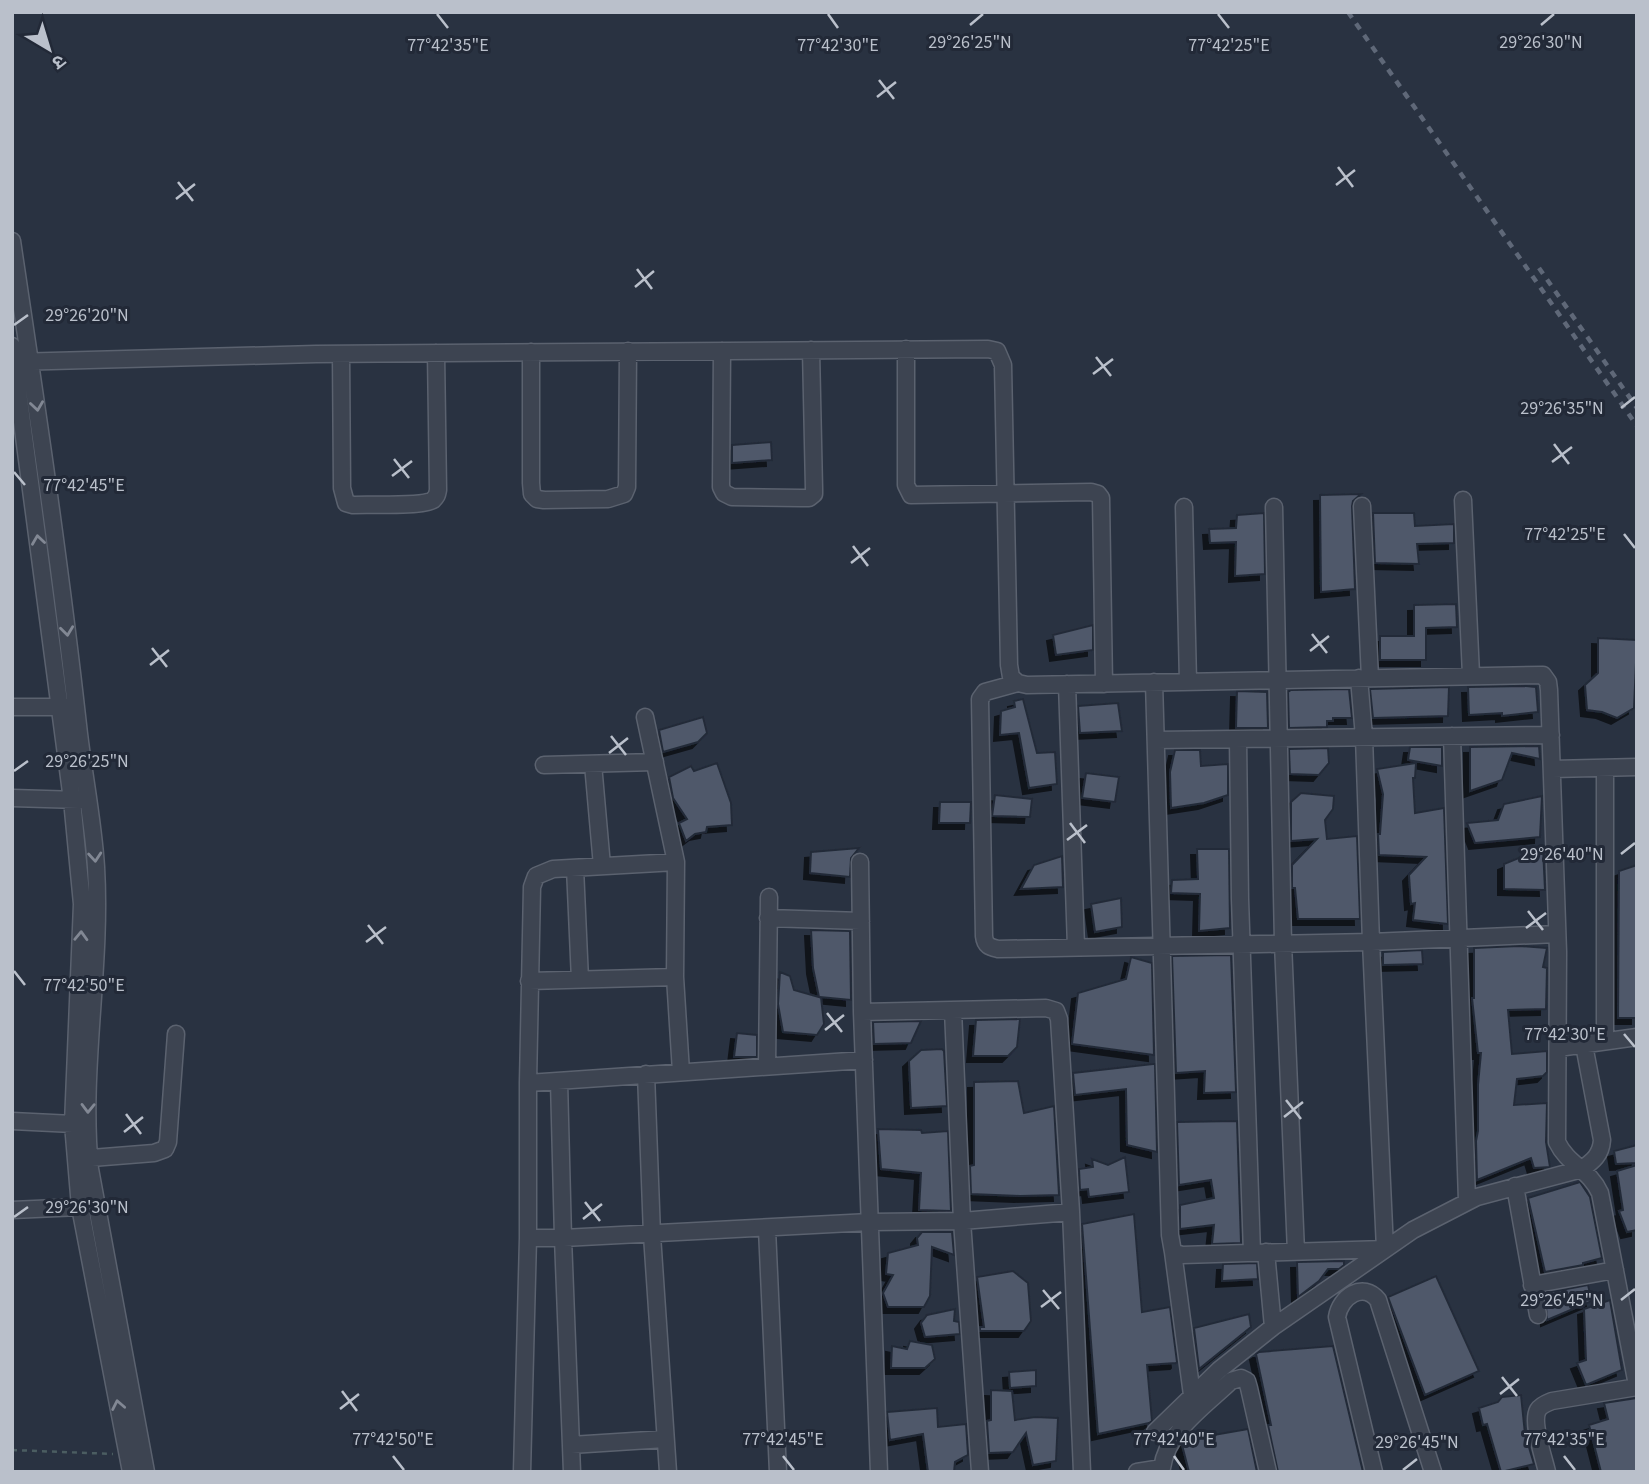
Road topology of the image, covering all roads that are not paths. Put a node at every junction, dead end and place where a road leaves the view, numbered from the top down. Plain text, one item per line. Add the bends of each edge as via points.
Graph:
1 (12, 241) edge
2 (906, 349) junction
3 (810, 350) junction
4 (628, 351) junction
5 (722, 351) junction
6 (531, 352) junction
7 (436, 353) junction
8 (341, 354) junction
9 (19, 356) edge
10 (1006, 495) junction
11 (1463, 500) dead end
12 (1362, 506) dead end
13 (1184, 507) dead end
14 (1274, 507) dead end
15 (1471, 675) junction
16 (1365, 678) junction
17 (1276, 680) junction
18 (1154, 682) junction
19 (1188, 682) junction
20 (1018, 683) junction
21 (1067, 684) junction
22 (1104, 684) junction
23 (12, 707) edge
24 (68, 707) junction
25 (645, 718) dead end
26 (1551, 735) junction
27 (1452, 736) junction
28 (1364, 737) junction
29 (1278, 738) junction
30 (1238, 739) junction
31 (1156, 740) junction
32 (655, 762) junction
33 (593, 764) junction
34 (544, 765) dead end
35 (1637, 767) edge
36 (1605, 768) junction
37 (1552, 769) junction
38 (12, 798) edge
39 (89, 799) junction
40 (72, 800) junction
41 (676, 862) junction
42 (860, 862) dead end
43 (602, 866) junction
44 (575, 867) junction
45 (769, 897) dead end
46 (768, 918) junction
47 (861, 921) junction
48 (1557, 934) junction
49 (1460, 938) junction
50 (1371, 942) junction
51 (1283, 943) junction
52 (1242, 944) junction
53 (1160, 946) junction
54 (1076, 947) junction
55 (674, 977) junction
56 (580, 980) junction
57 (529, 981) junction
58 (953, 1010) junction
59 (862, 1012) junction
60 (176, 1034) dead end
61 (1637, 1037) edge
62 (1605, 1041) junction
63 (1584, 1045) junction
64 (1558, 1048) junction
65 (864, 1059) junction
66 (767, 1066) junction
67 (681, 1072) junction
68 (646, 1074) junction
69 (559, 1080) junction
70 (528, 1083) junction
71 (12, 1121) edge
72 (73, 1124) junction
73 (83, 1158) junction
74 (1581, 1170) junction
75 (1515, 1186) junction
76 (1467, 1201) junction
77 (80, 1207) junction
78 (12, 1210) edge
79 (1071, 1212) junction
80 (870, 1222) junction
81 (962, 1222) junction
82 (767, 1229) junction
83 (652, 1235) junction
84 (528, 1238) junction
85 (563, 1238) junction
86 (1385, 1249) junction
87 (1173, 1252) junction
88 (1259, 1252) junction
89 (1296, 1252) junction
90 (1615, 1270) junction
91 (1532, 1285) junction
92 (1538, 1315) dead end
93 (1273, 1327) junction
94 (1637, 1386) edge
95 (1192, 1395) junction
96 (1155, 1433) dead end
97 (665, 1439) junction
98 (571, 1444) junction
99 (1163, 1470) edge
100 (131, 1472) edge
101 (146, 1472) edge
102 (522, 1472) edge
103 (572, 1472) edge
104 (668, 1472) edge
105 (778, 1472) edge
106 (879, 1472) edge
107 (980, 1472) edge
108 (1082, 1472) edge
109 (1137, 1472) edge
110 (1268, 1472) edge
111 (1374, 1472) edge
112 (1433, 1472) edge
113 (1547, 1472) edge

1 - 9 street
2 - 3 street
2 - 10 street via 997,351 1001,357
2 - 10 street via 907,491 918,496
3 - 5 street
3 - 5 street via 814,494 809,498 732,497 724,493
4 - 5 street
4 - 6 street
4 - 6 street via 624,494 608,499 544,500 532,494 531,483
6 - 7 street
7 - 8 street
7 - 8 street via 436,497 430,502 352,505 346,503 342,488
8 - 9 street
9 - 24 street
10 - 20 street via 1009,665 1011,677
10 - 22 street via 1091,492 1101,498
11 - 15 street
12 - 16 street
13 - 19 street
14 - 17 street
15 - 16 street
15 - 26 street via 1543,676 1548,681
16 - 17 street
16 - 28 street
17 - 19 street
17 - 29 street
18 - 19 street
18 - 22 street
18 - 31 street
20 - 21 street
20 - 54 street via 985,692 980,699 985,942 998,949
21 - 22 street
21 - 54 street
23 - 24 street
24 - 39 street
24 - 40 street
25 - 32 street
26 - 27 street
26 - 37 street
27 - 28 street
27 - 49 street
28 - 29 street
28 - 50 street
29 - 30 street
29 - 51 street
30 - 31 street
30 - 52 street
31 - 53 street
32 - 33 street
32 - 41 street
33 - 34 street
33 - 43 street
35 - 36 street
36 - 37 street
36 - 62 street
37 - 48 street
38 - 40 street
39 - 40 street
39 -> 73 street via 97,887
72 -> 40 street via 82,904
41 - 43 street
41 - 55 street
42 - 47 street
43 - 44 street
44 - 56 street
44 - 57 street via 536,876
45 - 46 street
46 - 47 street
46 - 66 street
47 - 59 street
48 - 49 street
48 - 64 street
49 - 50 street
49 - 76 street
50 - 51 street
50 - 86 street
51 - 52 street
51 - 89 street
52 - 53 street
52 - 88 street
53 - 54 street
53 - 87 street
55 - 56 street
55 - 67 street
56 - 57 street
57 - 70 street
58 - 59 street
58 - 79 street via 1056,1011 1061,1027
58 - 81 street
59 - 65 street
60 - 73 street via 165,1149
61 - 62 street
62 - 63 street
63 - 64 street
63 - 74 street via 1602,1140 1599,1154
64 - 74 street via 1557,1142 1563,1156
65 - 66 street
65 - 80 street
66 - 67 street
67 - 68 street
68 - 69 street
68 - 83 street
69 - 70 street
69 - 85 street
70 - 84 street
71 - 72 street
72 - 73 street
73 - 77 street
73 - 101 street
74 - 75 street
74 - 90 street via 1600,1193
75 - 76 street
75 - 91 street
76 - 86 street
77 - 78 street
100 -> 77 street
79 - 81 street
79 - 108 street
80 - 81 street
80 - 82 street
80 - 106 street
81 - 107 street
82 - 83 street
82 - 105 street
83 - 85 street
83 - 97 street
84 - 85 street
84 - 102 street
85 - 98 street
86 - 89 street
86 - 93 street
87 - 88 street
87 - 95 street
88 - 89 street
88 - 93 street
90 - 91 street
90 - 94 street
91 - 92 street
93 - 95 street
94 - 113 street via 1542,1405 1536,1422
95 - 96 street
97 - 98 street
97 - 104 street
98 - 103 street
99 - 109 street
99 - 110 street via 1164,1456 1180,1430 1231,1381 1241,1378 1247,1381
111 - 112 street via 1337,1317 1346,1297 1366,1291 1378,1300

